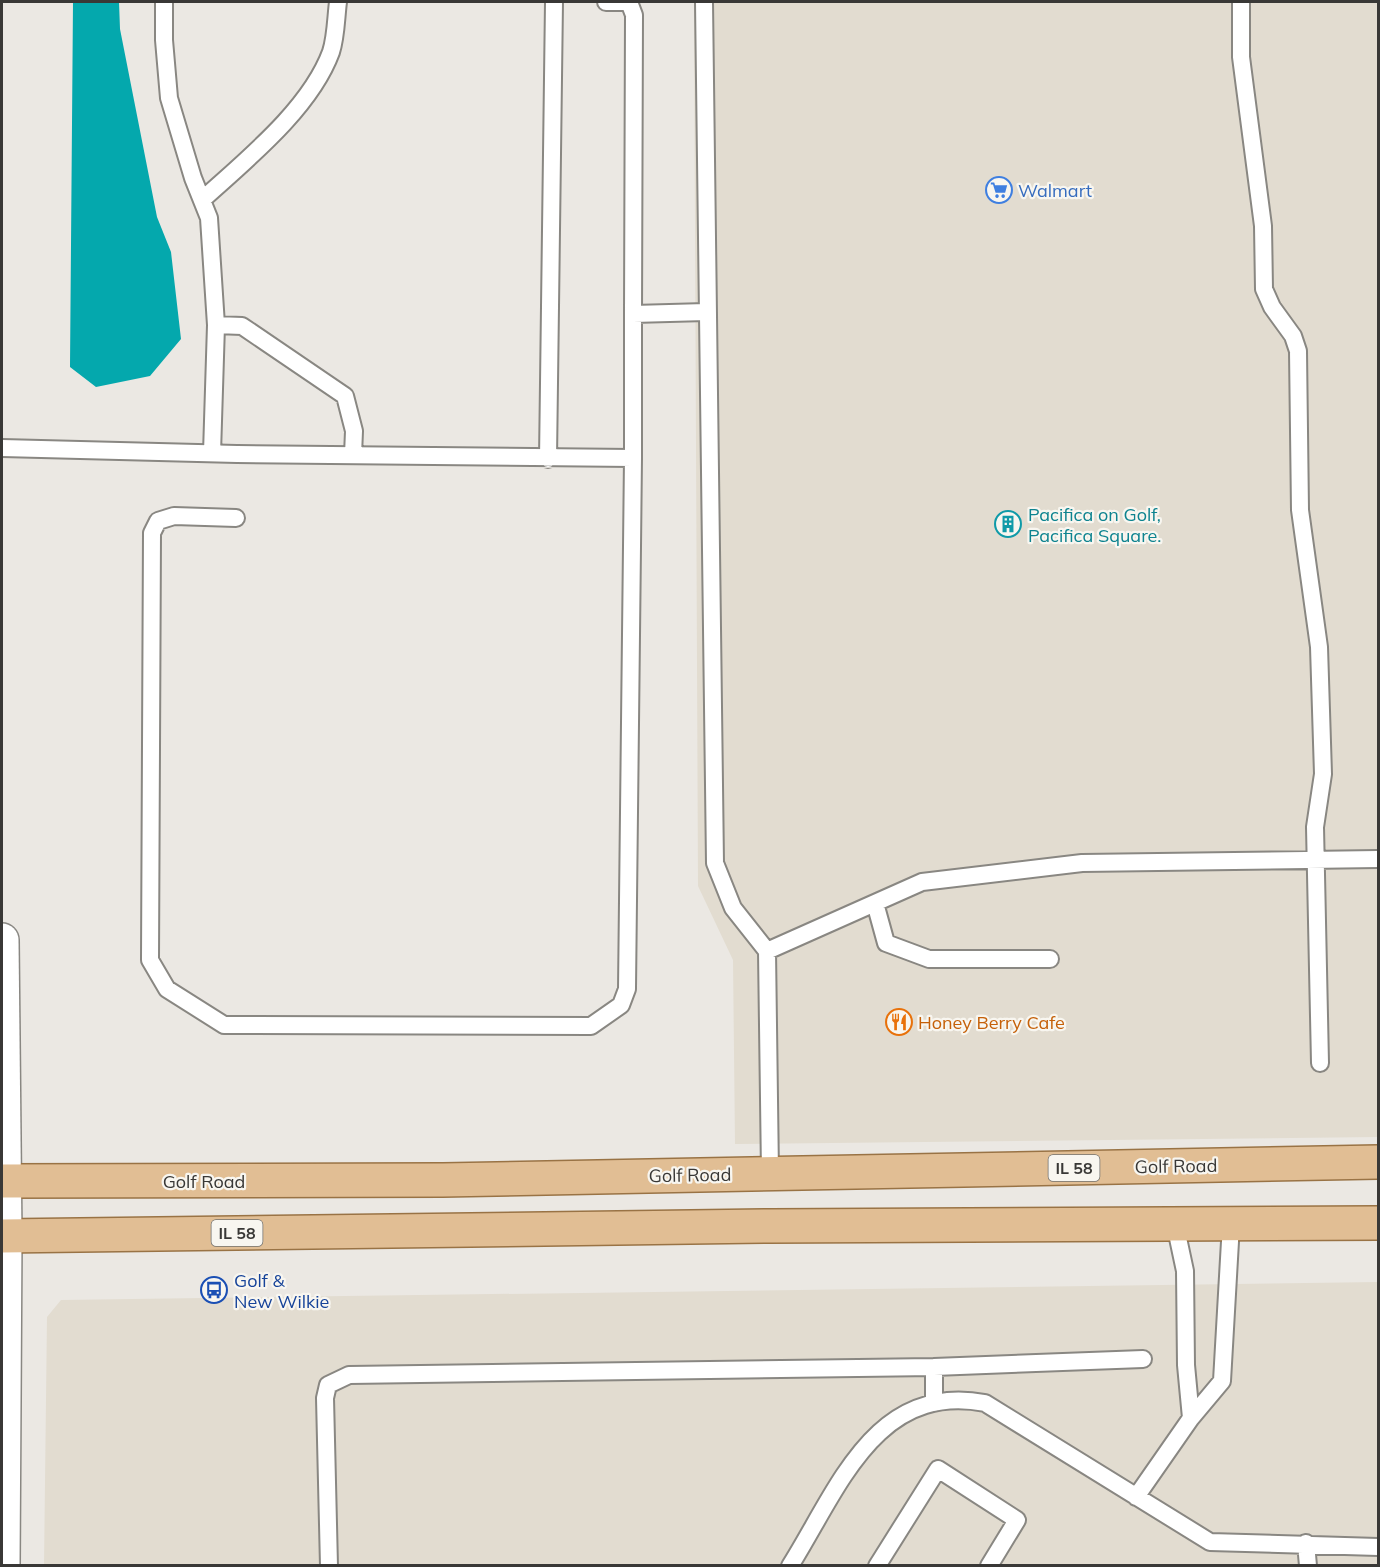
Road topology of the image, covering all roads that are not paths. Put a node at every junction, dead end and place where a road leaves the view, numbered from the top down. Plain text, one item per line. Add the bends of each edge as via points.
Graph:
1 (164, 2) edge
2 (338, 2) edge
3 (554, 2) edge
4 (606, 2) edge
5 (704, 2) edge
6 (1241, 2) edge
7 (202, 200) junction
8 (706, 312) junction
9 (633, 314) junction
10 (216, 325) junction
11 (2, 448) edge
12 (212, 453) junction
13 (353, 455) junction
14 (633, 458) junction
15 (548, 459) junction
16 (237, 519) dead end
17 (1378, 859) edge
18 (1317, 860) junction
19 (876, 903) junction
20 (2, 940) edge
21 (767, 951) junction
22 (1050, 959) dead end
23 (1320, 1063) dead end
24 (1378, 1162) edge
25 (770, 1173) junction
26 (3, 1181) edge
27 (1378, 1223) edge
28 (1175, 1224) junction
29 (1231, 1224) junction
30 (3, 1236) edge
31 (1143, 1359) dead end
32 (934, 1367) junction
33 (934, 1403) junction
34 (1191, 1418) junction
35 (1136, 1497) junction
36 (1306, 1544) junction
37 (1378, 1547) edge
38 (3, 1566) edge
39 (329, 1566) edge
40 (790, 1566) edge
41 (877, 1566) edge
42 (989, 1566) edge
43 (1308, 1566) edge

1 - 7 lane via 169,98
2 - 7 lane via 331,51 311,90 254,154
3 - 15 lane
4 - 9 lane via 629,2 634,15
5 - 8 lane
6 - 18 lane via 1241,57 1263,226 1264,289 1298,351 1300,510 1319,647 1323,774 1315,827
7 - 10 lane via 209,218
8 - 9 lane
8 - 21 lane via 715,863 733,908
9 - 14 lane
10 - 12 lane
10 - 13 lane via 242,326 345,396 354,431
11 - 12 lane
12 - 13 lane
13 - 15 lane
14 - 15 lane
14 - 16 lane via 627,989 621,1005 591,1026 224,1025 167,989 150,960 152,533 158,521 174,516
17 - 18 lane
18 - 19 lane via 1082,863 921,882
18 - 23 lane
19 - 21 lane
19 - 22 lane via 886,943 929,959
20 - 26 street
21 - 25 lane
24 - 25 main road, Golf Road / IL 58
25 - 26 main road, Golf Road / IL 58
26 - 30 street
27 - 29 main road, IL 58
28 - 29 main road, IL 58
28 - 30 main road, IL 58
28 - 34 lane via 1185,1271
29 - 34 lane via 1222,1381
30 - 38 street
31 - 32 lane
32 - 33 lane
32 - 39 lane via 349,1375 328,1385 325,1398
33 - 35 lane via 965,1399 985,1403
33 - 40 lane via 923,1404 888,1424 849,1465
34 - 35 lane
35 - 36 lane via 1210,1542
36 - 37 lane
36 - 43 lane
41 - 42 lane via 938,1469 1017,1520

